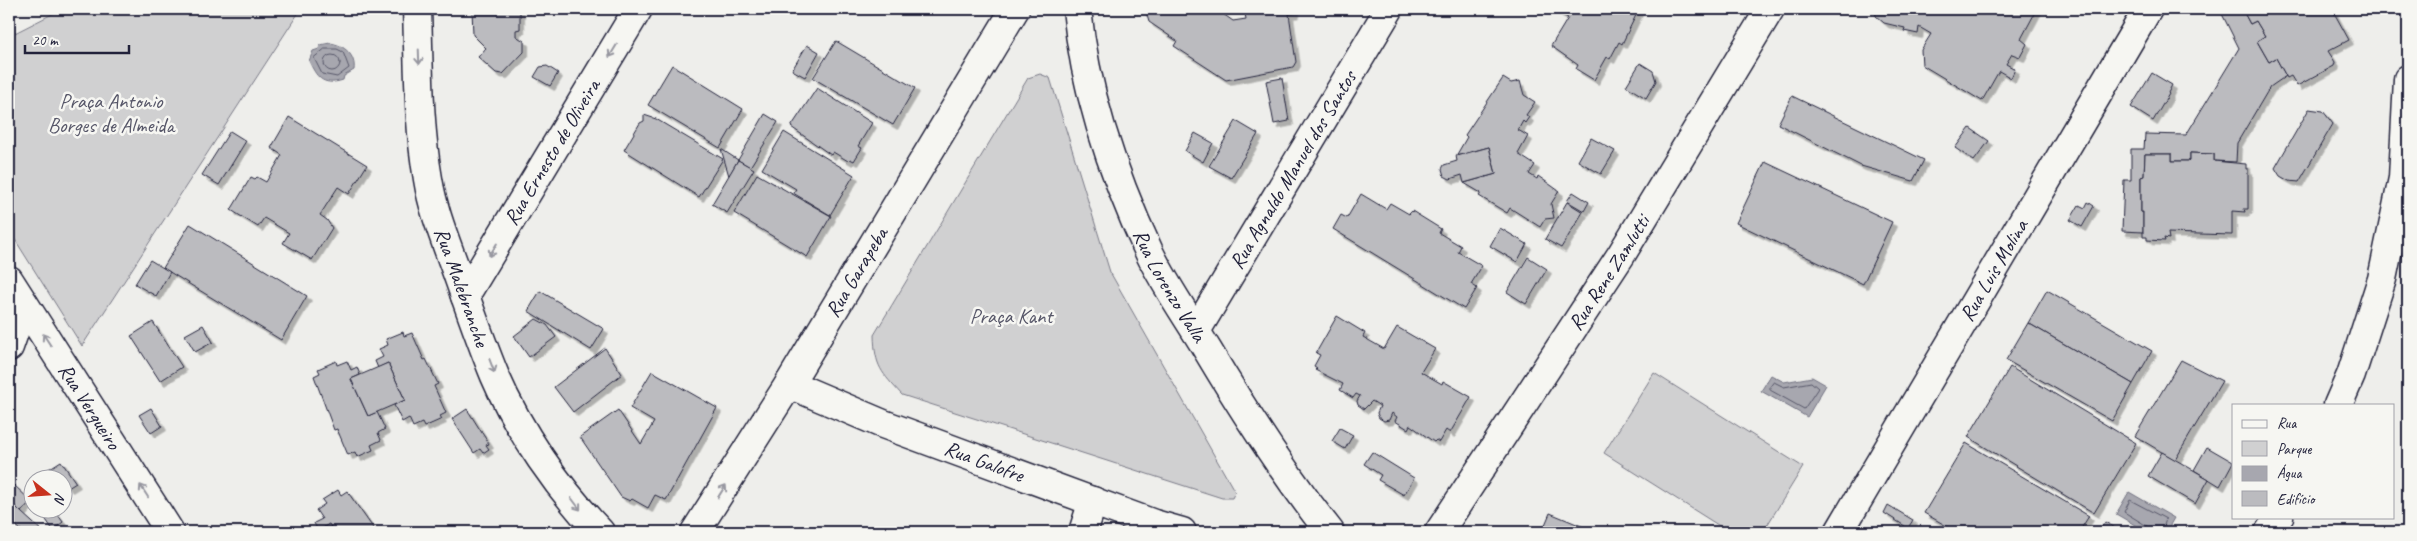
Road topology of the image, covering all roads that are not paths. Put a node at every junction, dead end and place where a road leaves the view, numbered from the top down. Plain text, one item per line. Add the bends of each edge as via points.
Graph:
1 (418, 9) edge
2 (638, 9) edge
3 (1015, 9) edge
4 (1077, 9) edge
5 (1389, 9) edge
6 (1770, 9) edge
7 (2148, 9) edge
8 (2408, 79) edge
9 (9, 280) edge
10 (465, 296) junction
11 (24, 304) junction
12 (1196, 330) junction
13 (9, 347) edge
14 (789, 384) junction
15 (2338, 404) edge
16 (1093, 500) junction
17 (2278, 518) edge
18 (170, 532) edge
19 (600, 532) edge
20 (696, 532) edge
21 (1083, 532) edge
22 (1182, 532) edge
23 (1330, 532) edge
24 (1439, 532) edge
25 (1839, 532) edge
26 (2269, 532) edge

1 -> 10 street, Rua Malebranche via 421,122 428,179
2 -> 10 street, Rua Ernesto de Oliveira
3 - 14 street, Rua Garapeba
4 - 12 street, Rua Lorenzo Valla via 1104,143 1150,255
5 - 12 street, Rua Agnaldo Manuel dos Santos
6 - 24 street, Rua Rene Zamlutti via 1621,255
7 - 25 street, Rua Luis Molina
8 - 15 street via 2403,178 2382,279
9 - 11 street, Rua Vergueiro
10 -> 19 street, Rua Malebranche via 496,377 531,444
11 - 13 street
18 -> 11 street, Rua Vergueiro
12 - 23 street, Rua Lorenzo Valla via 1231,390
14 - 16 street, Rua Galofre via 883,424
20 -> 14 street, Rua Garapeba
16 - 21 street
16 - 22 street, Rua Galofre
17 - 26 street

